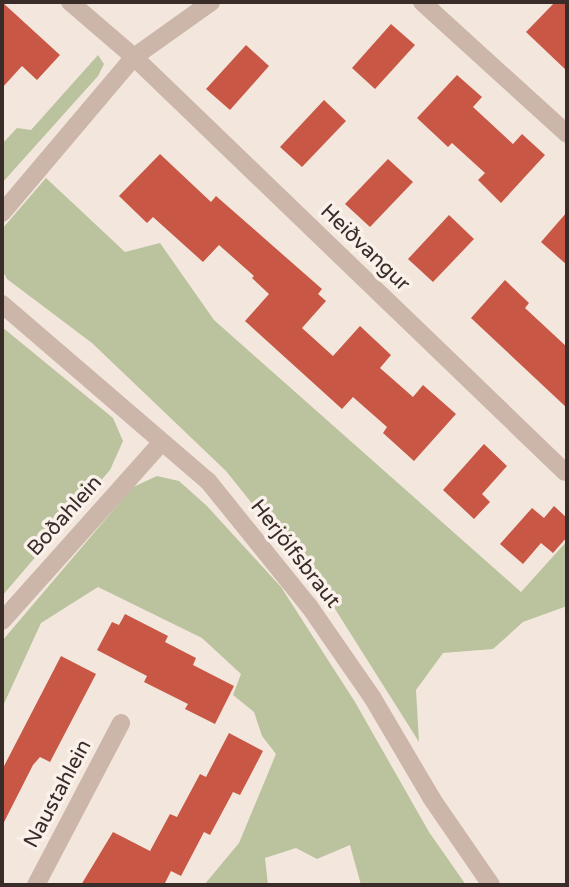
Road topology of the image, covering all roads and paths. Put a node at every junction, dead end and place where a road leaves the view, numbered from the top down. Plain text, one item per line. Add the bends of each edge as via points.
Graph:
1 (70, 2) edge
2 (211, 2) edge
3 (422, 2) edge
4 (134, 57) junction
5 (567, 134) edge
6 (2, 213) edge
7 (2, 304) edge
8 (162, 442) junction
9 (565, 472) dead end
10 (2, 621) edge
11 (121, 723) dead end
12 (36, 885) edge
13 (491, 885) edge

1 - 4 street, Heiðvangur
2 - 4 street
3 - 5 street
4 - 6 street
4 - 9 street, Heiðvangur
7 - 8 street, Herjólfsbraut
8 - 10 street, Boðahlein
8 - 13 street, Herjólfsbraut via 208,481 309,606 373,697 432,799
11 - 12 street, Naustahlein

